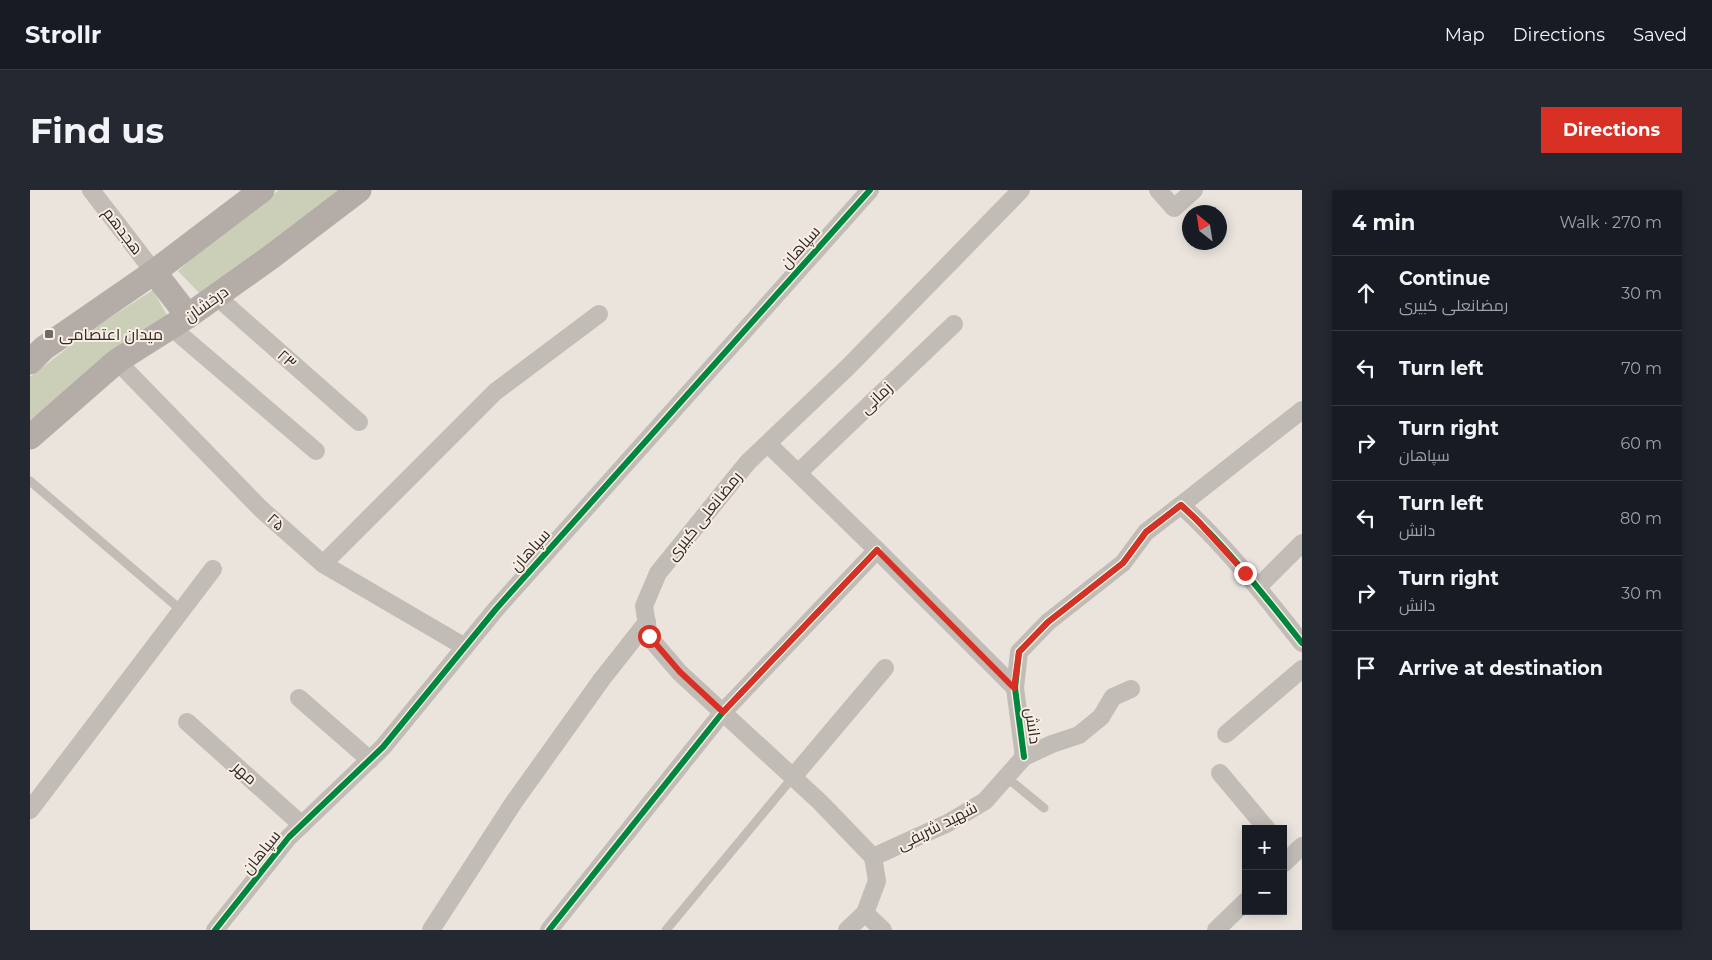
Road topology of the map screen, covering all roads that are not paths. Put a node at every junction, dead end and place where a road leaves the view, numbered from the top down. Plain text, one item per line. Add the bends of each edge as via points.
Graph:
1 (91, 190) edge
2 (262, 190) edge
3 (359, 190) edge
4 (870, 190) edge
5 (1020, 190) edge
6 (1158, 190) edge
7 (1194, 190) edge
8 (154, 272) junction
9 (216, 296) junction
10 (599, 314) dead end
11 (180, 322) junction
12 (954, 324) dead end
13 (30, 362) edge
14 (116, 362) junction
15 (1302, 410) edge
16 (358, 422) dead end
17 (30, 437) edge
18 (768, 444) junction
19 (316, 452) dead end
20 (798, 473) junction
21 (30, 481) edge
22 (1181, 505) junction
23 (1302, 543) edge
24 (877, 550) junction
25 (323, 564) junction
26 (212, 569) dead end
27 (1258, 587) junction
28 (181, 610) junction
29 (647, 622) junction
30 (1302, 643) edge
31 (465, 647) junction
32 (885, 668) dead end
33 (1302, 669) edge
34 (1014, 688) junction
35 (1131, 688) dead end
36 (299, 698) dead end
37 (723, 712) junction
38 (187, 722) dead end
39 (1226, 734) dead end
40 (1024, 757) junction
41 (370, 760) junction
42 (1220, 773) dead end
43 (793, 777) junction
44 (1006, 777) junction
45 (1044, 808) dead end
46 (30, 810) edge
47 (302, 825) junction
48 (1264, 825) edge
49 (873, 857) junction
50 (1242, 905) edge
51 (865, 913) junction
52 (215, 930) edge
53 (431, 930) edge
54 (550, 930) edge
55 (666, 930) edge
56 (847, 930) edge
57 (883, 930) edge
58 (1216, 930) edge

1 - 8 street, هجدهم
2 - 8 main road
3 - 9 main road, درخشان
4 - 31 street, سپاهان via 502,601
5 - 18 street, رمضانعلی کبیری via 848,367
6 - 7 street via 1174,208
8 - 11 main road
8 - 13 main road via 44,348
9 - 11 main road, درخشان
9 - 16 street, ۲۳
10 - 25 street via 495,392
11 - 14 main road, درخشان
11 - 19 street
12 - 20 street, زمانی
14 - 17 main road, درخشان
14 - 25 street, ۲۵ via 261,509
15 - 22 street, دانش
18 - 20 street
18 - 29 street, رمضانعلی کبیری via 748,462 658,573 644,606
20 - 24 street
21 - 28 lane
22 - 27 street
22 - 34 street, دانش via 1146,532 1123,563 1048,622 1019,652
23 - 27 street
24 - 34 street
24 - 37 street
25 - 31 street, ۲۵
26 - 28 street
27 - 30 street
28 - 46 street
29 - 37 street, رمضانعلی کبیری via 649,636 680,672
29 - 53 street via 514,802
31 - 41 street, سپاهان
32 - 43 street
33 - 39 street
34 - 40 street, دانش
35 - 40 street, شهید شریفی via 1113,697 1101,717 1079,735
36 - 41 street
37 - 43 street, رمضانعلی کبیری
37 - 54 street
38 - 47 street, مهر
40 - 44 street, شهید شریفی
41 - 47 street, سپاهان
42 - 48 street
43 - 49 street, رمضانعلی کبیری
43 - 55 lane
44 - 45 lane
44 - 49 street, شهید شریفی via 985,802 948,823
47 - 52 street, سپاهان
49 - 51 street via 877,881
50 - 58 street
51 - 56 street
51 - 57 street

